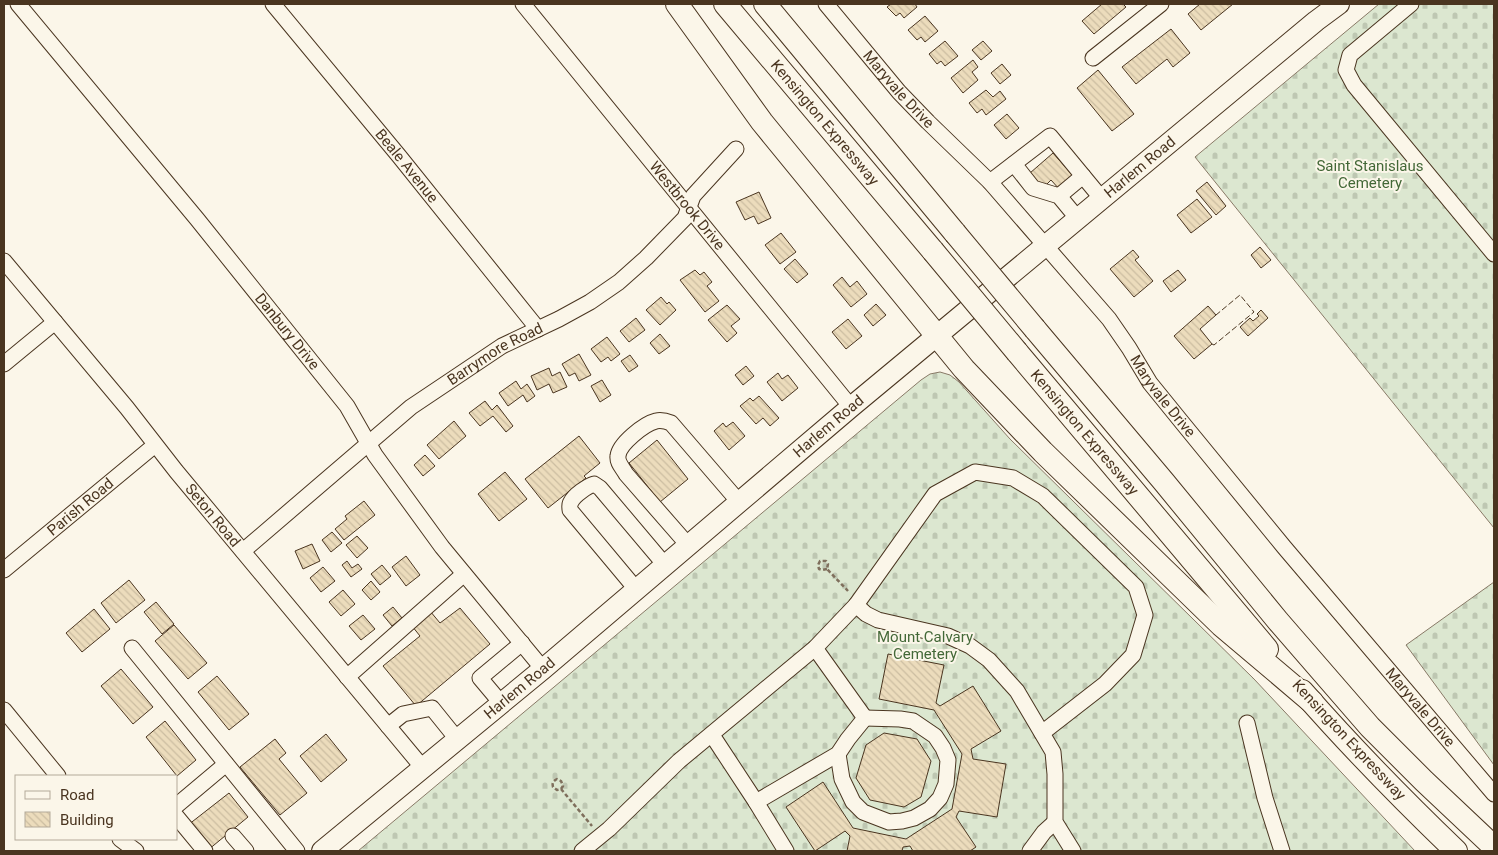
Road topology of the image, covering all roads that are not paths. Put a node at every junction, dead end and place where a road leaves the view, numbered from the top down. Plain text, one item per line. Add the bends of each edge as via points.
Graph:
1 (18, 4) edge
2 (273, 4) edge
3 (523, 4) edge
4 (676, 4) edge
5 (725, 4) edge
6 (764, 4) edge
7 (826, 4) edge
8 (1159, 4) edge
9 (1339, 4) edge
10 (1411, 4) edge
11 (1093, 58) dead end
12 (736, 149) dead end
13 (1014, 164) junction
14 (1083, 176) junction
15 (990, 182) junction
16 (1059, 196) junction
17 (1102, 199) junction
18 (689, 208) junction
19 (1078, 219) junction
20 (1046, 246) junction
21 (1494, 254) edge
22 (4, 261) edge
23 (55, 322) junction
24 (538, 329) junction
25 (936, 336) junction
26 (4, 364) edge
27 (851, 407) junction
28 (368, 444) junction
29 (156, 445) junction
30 (739, 502) junction
31 (688, 545) junction
32 (243, 551) junction
33 (665, 565) junction
34 (4, 570) edge
35 (464, 574) junction
36 (636, 589) junction
37 (857, 603) junction
38 (522, 643) junction
39 (132, 648) dead end
40 (815, 648) junction
41 (543, 669) junction
42 (347, 676) junction
43 (1312, 702) junction
44 (501, 703) junction
45 (4, 710) edge
46 (865, 718) junction
47 (1247, 723) dead end
48 (388, 726) junction
49 (1042, 733) junction
50 (712, 735) junction
51 (457, 739) junction
52 (838, 754) junction
53 (226, 764) junction
54 (423, 768) junction
55 (57, 775) edge
56 (1494, 794) edge
57 (756, 802) junction
58 (178, 804) edge
59 (178, 818) edge
60 (1055, 822) junction
61 (233, 836) dead end
62 (121, 840) edge
63 (1494, 847) edge
64 (136, 851) edge
65 (205, 851) edge
66 (246, 851) edge
67 (297, 851) edge
68 (322, 851) edge
69 (582, 851) edge
70 (786, 851) edge
71 (1030, 851) edge
72 (1073, 851) edge
73 (1282, 851) edge
74 (1456, 851) edge

1 - 28 street, Danbury Drive via 347,406
2 - 24 street, Beale Avenue
3 - 18 street, Westbrook Drive
4 - 25 highway via 762,122
5 - 43 highway, Kensington Expressway, bridge
6 - 63 highway, Kensington Expressway, bridge via 1278,621 1370,727
7 - 15 street, Maryvale Drive via 904,97
8 - 11 street
9 - 17 main road, Harlem Road
10 - 21 street via 1350,55 1346,70 1354,84
12 - 18 street, Barrymore Road via 693,196
13 - 14 street via 1050,136
13 - 15 street
13 - 16 street via 1033,188
14 - 16 street
14 - 17 street
15 - 20 street, Maryvale Drive
16 - 19 street
17 - 19 main road, Harlem Road
18 - 24 street, Barrymore Road via 686,218 619,282 590,302
18 - 27 street, Westbrook Drive
19 - 20 main road, Harlem Road
20 - 25 main road, Harlem Road
20 - 56 street, Maryvale Drive via 1109,319 1150,383 1192,435
22 - 23 street, Seton Road
23 - 26 street
23 - 29 street, Seton Road
24 - 28 street, Barrymore Road via 502,346 411,407
25 - 27 main road, Harlem Road
25 - 43 highway via 1043,452 1147,554 1222,625
27 - 30 main road, Harlem Road
28 - 32 street, Barrymore Road
28 - 35 street, Danbury Drive
29 - 32 street, Seton Road
29 - 34 street, Parish Road
30 - 31 main road, Harlem Road
30 - 31 street via 671,423 655,421 627,440 618,455 619,462
31 - 33 main road, Harlem Road
32 - 42 street, Seton Road
33 - 36 main road, Harlem Road
33 - 36 street via 600,488 594,484 588,486 572,500 570,510
35 - 38 street, Danbury Drive
35 - 42 street
36 - 41 main road, Harlem Road
37 - 40 street
37 - 49 street via 866,614 878,620 948,636 970,646 1017,691
37 - 49 street via 935,494 975,472 1013,478 1043,496 1136,587 1145,615 1133,655 1104,684
38 - 41 street, Danbury Drive
38 - 44 street via 480,678
39 - 53 street
40 - 46 street
40 - 50 street
41 - 44 main road, Harlem Road
42 - 48 street, Seton Road
43 - 74 highway, Kensington Expressway via 1350,745
44 - 51 main road, Harlem Road
45 - 55 street
46 - 52 street
46 - 52 street via 913,721 935,736 948,760 946,784 940,798 930,809 902,821 889,822 863,812 853,802 842,779
47 - 73 street
48 - 51 street via 403,714 432,708
48 - 54 street, Seton Road
49 - 60 street via 1053,752
50 - 57 street
50 - 69 street
51 - 54 main road, Harlem Road
52 - 57 street
53 - 58 street
53 - 67 street
54 - 68 main road, Harlem Road
57 - 70 street
59 - 65 street
60 - 71 street
60 - 72 street
61 - 66 street
62 - 64 street

